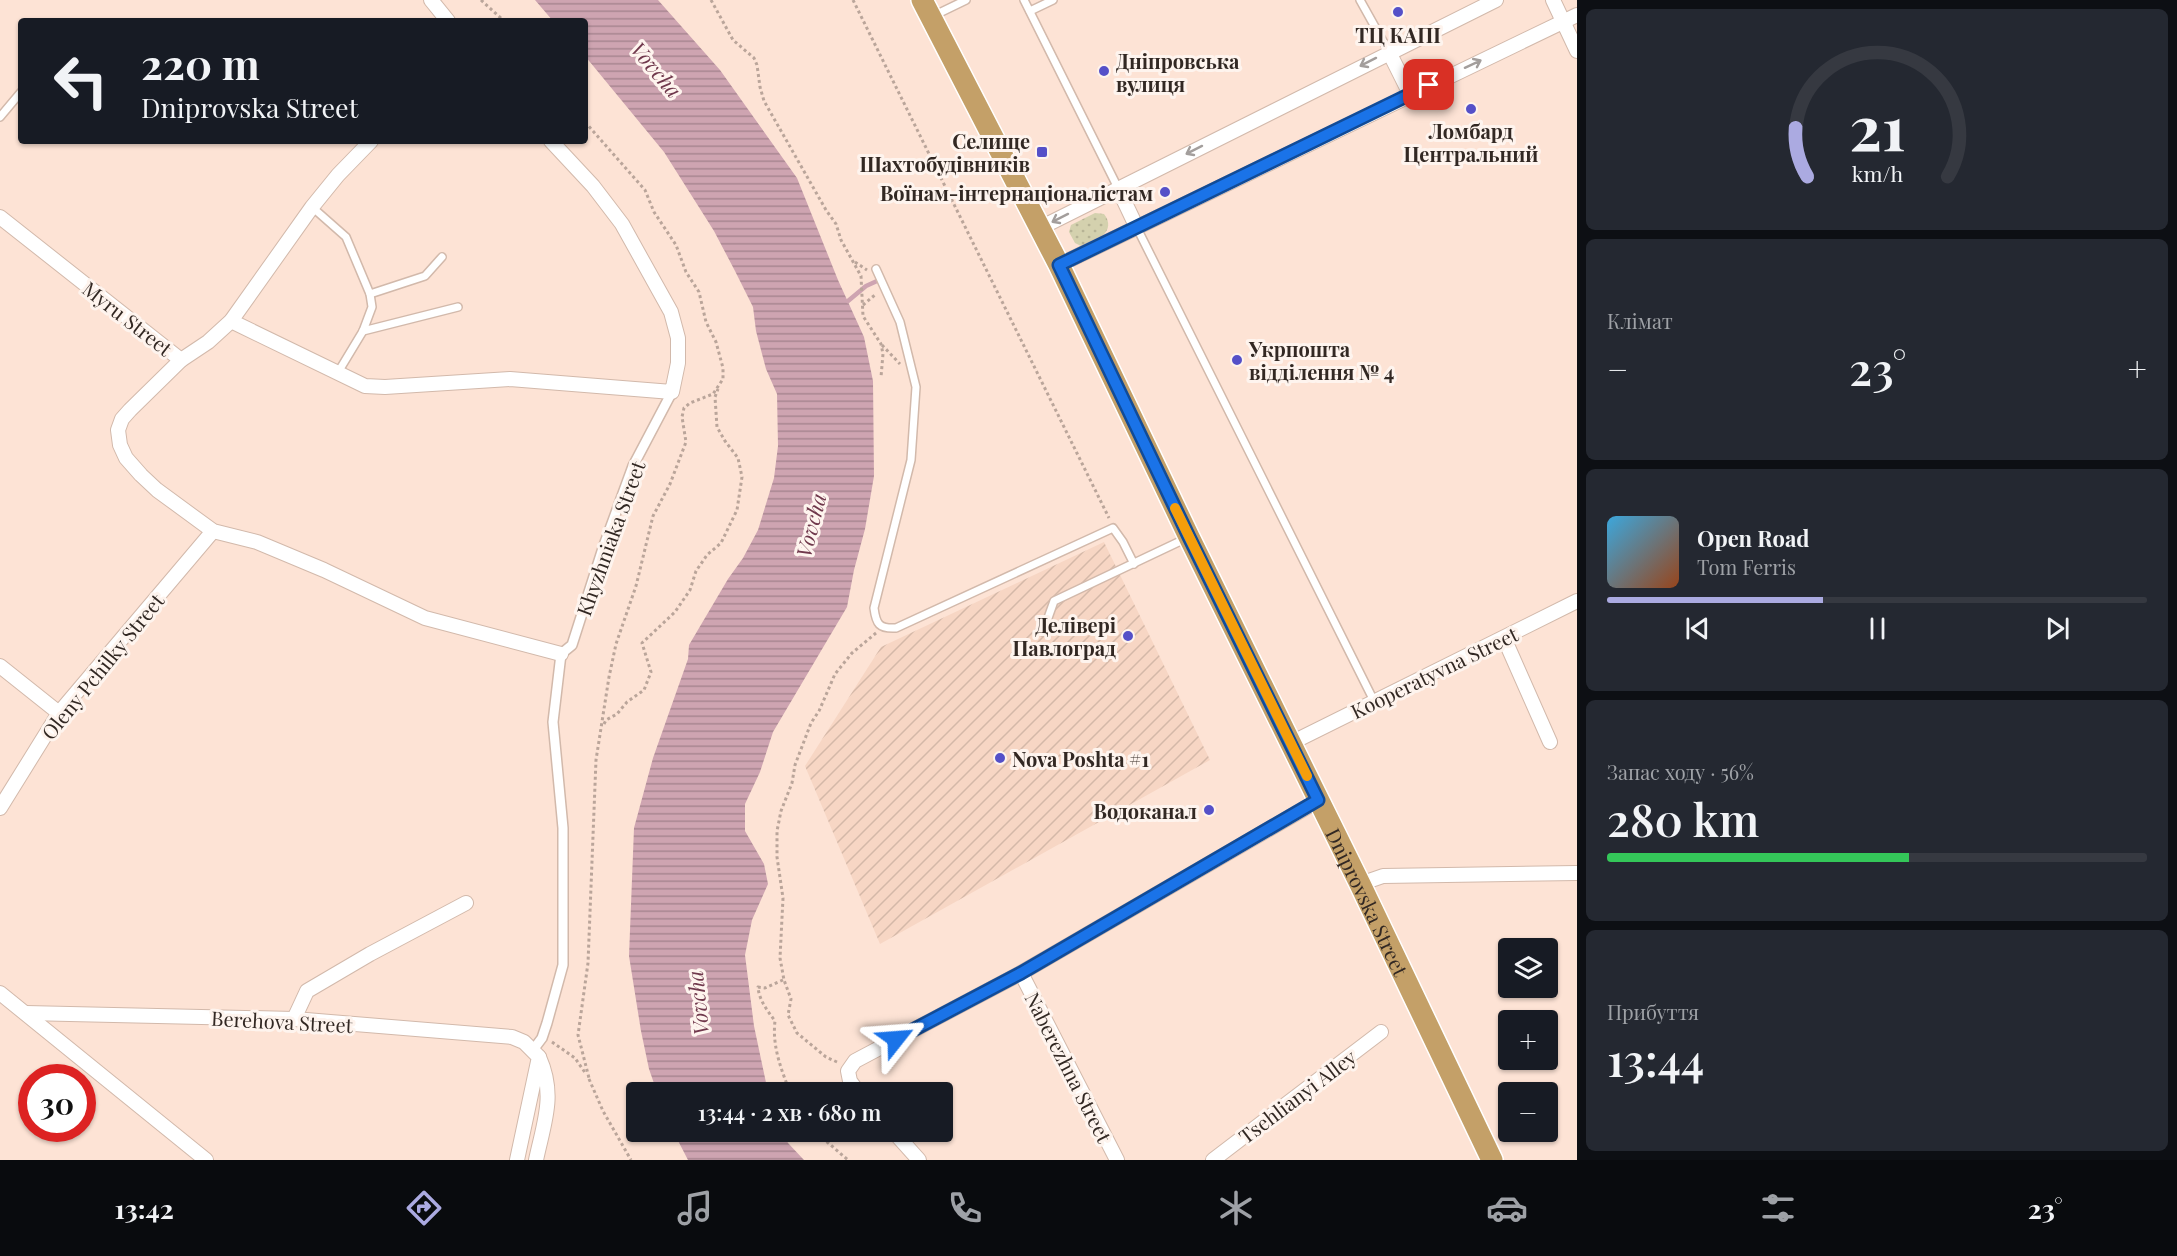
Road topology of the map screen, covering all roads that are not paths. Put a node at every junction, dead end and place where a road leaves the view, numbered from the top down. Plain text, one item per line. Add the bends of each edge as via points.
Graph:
1 (431, 0) edge
2 (966, 0) edge
3 (1024, 0) edge
4 (1053, 0) edge
5 (1360, 0) edge
6 (1496, 0) edge
7 (1553, 0) edge
8 (926, 9) edge
9 (1030, 11) junction
10 (1577, 15) edge
11 (446, 18) edge
12 (1563, 22) junction
13 (1577, 51) edge
14 (1389, 52) junction
15 (1410, 94) junction
16 (18, 96) edge
17 (0, 117) edge
18 (368, 144) edge
19 (553, 144) edge
20 (1118, 188) junction
21 (312, 207) junction
22 (0, 217) edge
23 (1040, 228) junction
24 (1137, 228) junction
25 (442, 256) dead end
26 (1059, 265) junction
27 (876, 269) dead end
28 (370, 294) junction
29 (458, 307) dead end
30 (231, 321) junction
31 (363, 331) junction
32 (182, 360) junction
33 (337, 374) junction
34 (672, 392) junction
35 (213, 531) junction
36 (1189, 537) junction
37 (1134, 564) junction
38 (1577, 601) edge
39 (1043, 632) dead end
40 (1504, 638) junction
41 (561, 654) junction
42 (0, 666) edge
43 (1374, 701) junction
44 (59, 713) junction
45 (1550, 742) dead end
46 (1291, 743) junction
47 (1318, 800) junction
48 (0, 808) edge
49 (1577, 873) edge
50 (1360, 884) junction
51 (466, 903) dead end
52 (1021, 973) junction
53 (0, 993) edge
54 (26, 1013) junction
55 (294, 1019) junction
56 (1382, 1032) dead end
57 (536, 1054) junction
58 (851, 1082) edge
59 (903, 1142) edge
60 (206, 1160) edge
61 (517, 1160) edge
62 (536, 1160) edge
63 (919, 1160) edge
64 (1117, 1160) edge
65 (1213, 1160) edge
66 (1492, 1160) edge

1 - 11 street
2 - 8 lane
3 - 9 lane
4 - 9 lane
5 - 14 lane
6 - 14 street
7 - 12 street
8 - 23 highway, Dniprovska Street
9 - 20 lane
10 - 12 street
12 - 13 street
15 -> 12 street
14 - 15 street
14 -> 20 street
15 - 24 street
16 - 17 lane
18 - 21 street
19 - 34 street, Khyzhniaka Street via 622,224 671,312 678,338
20 -> 23 street
20 - 24 street
21 - 28 lane via 346,237
21 - 30 street
22 - 32 street, Myru Street
23 - 26 highway, Dniprovska Street
24 - 26 street
24 - 43 lane
25 - 28 lane via 425,276
26 - 36 highway, Dniprovska Street
27 - 37 lane via 900,322 915,387 911,460 874,608 879,625 896,628 1113,528
28 - 31 lane via 372,306
29 - 31 lane
30 - 32 street
30 - 33 street
31 - 33 lane
32 - 35 street, Myru Street via 122,419 118,430 120,445 126,458 157,490
33 - 34 street via 365,386 510,379
34 - 41 street, Khyzhniaka Street via 633,466 572,645
35 - 41 street via 257,542 425,618
35 - 44 street, Oleny Pchilky Street
36 - 37 lane
36 - 46 highway, Dniprovska Street
37 - 39 lane via 1054,602
38 - 40 street, Kooperatyvna Street
40 - 43 street, Kooperatyvna Street
40 - 45 street
41 - 57 street via 553,722 563,828 563,964
42 - 44 street
43 - 46 street, Kooperatyvna Street
44 - 48 street, Oleny Pchilky Street
46 - 47 highway, Dniprovska Street
47 - 50 highway, Dniprovska Street
47 - 52 street
49 - 50 street via 1383,876
50 - 66 highway, Dniprovska Street
51 - 55 street via 307,991
52 - 58 street via 855,1061 848,1071
52 - 64 street, Naberezhna Street
53 - 54 street
54 - 55 street, Berehova Street
54 - 60 street
55 - 57 street, Berehova Street via 512,1037
56 - 65 street, Tsehlianyi Alley
57 - 61 street
57 - 62 street via 545,1071 549,1102
59 - 63 street

